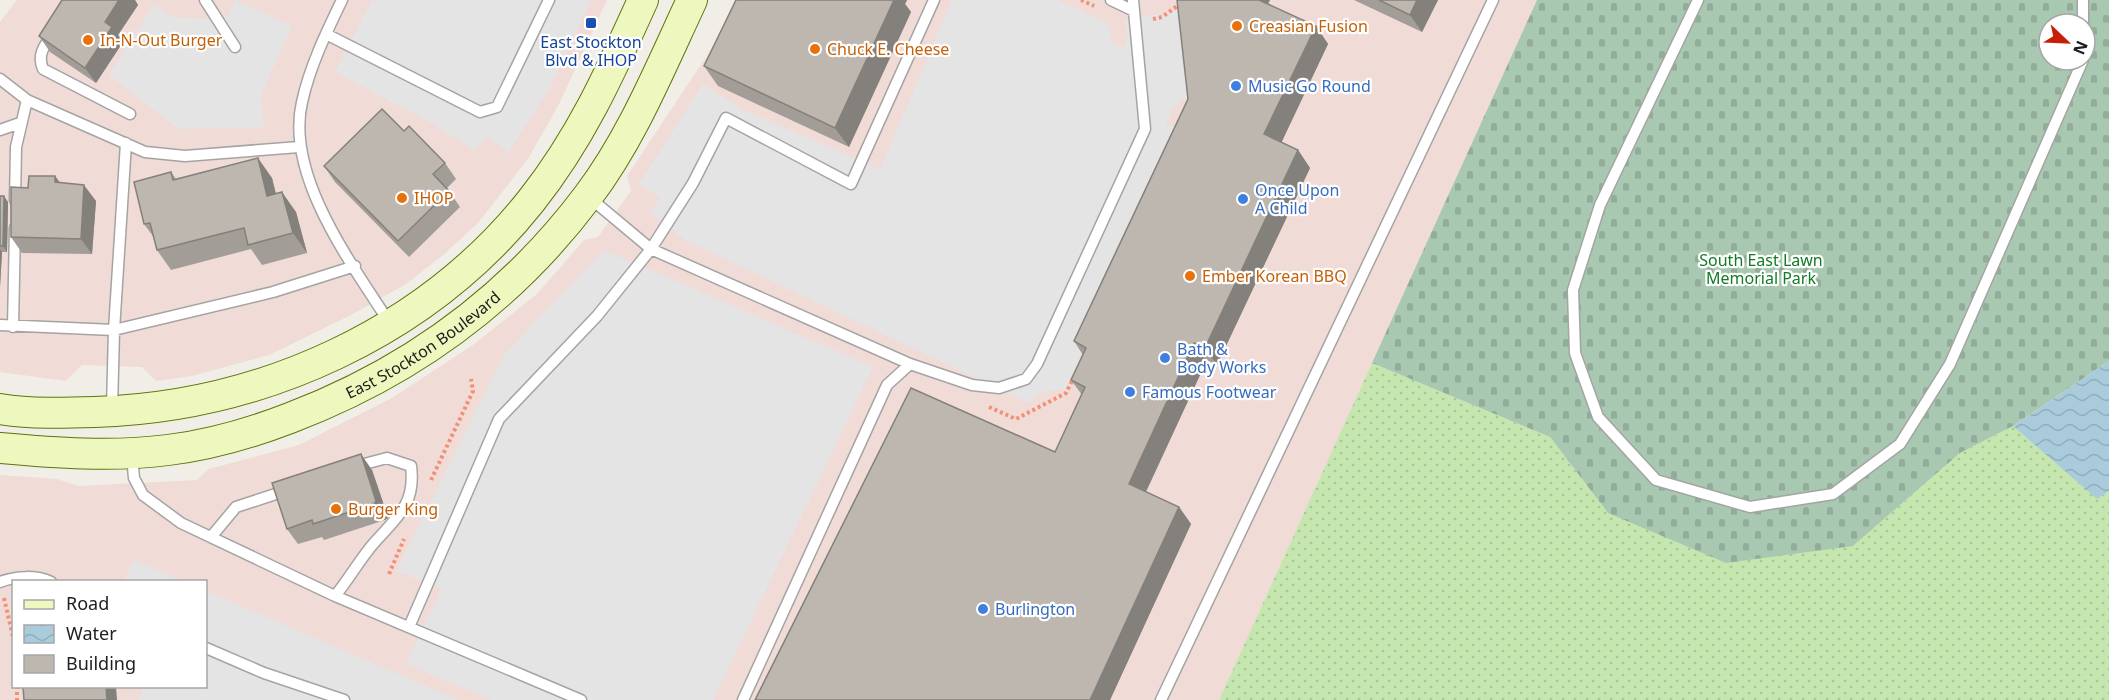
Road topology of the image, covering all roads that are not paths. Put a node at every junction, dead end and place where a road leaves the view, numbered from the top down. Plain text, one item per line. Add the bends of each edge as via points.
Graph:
1 (205, 0) edge
2 (342, 0) edge
3 (549, 0) edge
4 (644, 0) edge
5 (692, 0) edge
6 (934, 0) edge
7 (1111, 0) edge
8 (1493, 0) edge
9 (1698, 0) edge
10 (1133, 5) edge
11 (58, 25) edge
12 (326, 34) junction
13 (235, 46) dead end
14 (2078, 72) edge
15 (0, 79) edge
16 (27, 100) junction
17 (130, 114) dead end
18 (20, 123) junction
19 (0, 130) edge
20 (126, 143) junction
21 (299, 147) junction
22 (588, 196) junction
23 (15, 207) edge
24 (15, 219) edge
25 (651, 249) junction
26 (355, 266) junction
27 (0, 325) edge
28 (391, 325) junction
29 (13, 327) junction
30 (114, 330) junction
31 (910, 364) junction
32 (0, 409) edge
33 (112, 411) junction
34 (212, 443) junction
35 (0, 448) edge
36 (132, 452) junction
37 (339, 472) edge
38 (294, 488) edge
39 (211, 537) junction
40 (47, 580) edge
41 (0, 582) edge
42 (335, 596) junction
43 (409, 627) junction
44 (207, 648) edge
45 (344, 700) edge
46 (581, 700) edge
47 (743, 700) edge
48 (1161, 700) edge

1 - 13 lane
2 - 12 lane
3 - 12 lane via 497,107 480,112
4 - 28 street, East Stockton Boulevard via 592,112 530,202 484,253 436,294
5 - 22 street, East Stockton Boulevard via 634,120
6 - 25 lane via 851,184 726,118 693,183
7 - 10 lane
8 - 48 lane
9 - 14 lane via 1600,205 1573,290 1575,352 1598,417 1656,480 1750,507 1833,494 1899,444 1950,364
10 - 31 lane via 1145,129 1037,364 1026,379 999,388 972,385
11 - 17 lane via 41,50 43,69
12 - 21 lane via 301,104
15 - 16 lane
16 - 18 lane
16 - 20 lane
18 - 19 lane
18 - 23 lane
20 - 21 lane via 145,152 185,156
20 - 30 lane
21 - 26 lane via 304,170 324,214
22 - 25 lane
22 - 34 street, East Stockton Boulevard via 523,272 461,327 398,369 330,403
24 - 29 lane
25 - 31 lane
25 - 43 lane via 597,316 499,419
26 - 28 lane
26 - 30 lane via 273,292
27 - 29 lane
28 - 33 street, East Stockton Boulevard via 307,368 246,389 199,401
28 - 34 street via 388,345 375,359 310,389 234,415
29 - 30 lane
30 - 33 lane
31 - 47 lane via 887,385
32 - 33 street, East Stockton Boulevard
34 - 36 street, East Stockton Boulevard
35 - 36 street, East Stockton Boulevard
36 - 39 lane via 134,478 143,495 181,523
37 - 42 lane via 387,458 411,466 413,484 393,525 374,543
38 - 39 lane via 236,507
39 - 42 lane
40 - 41 lane via 12,578
42 - 43 lane
43 - 46 lane
44 - 45 lane

